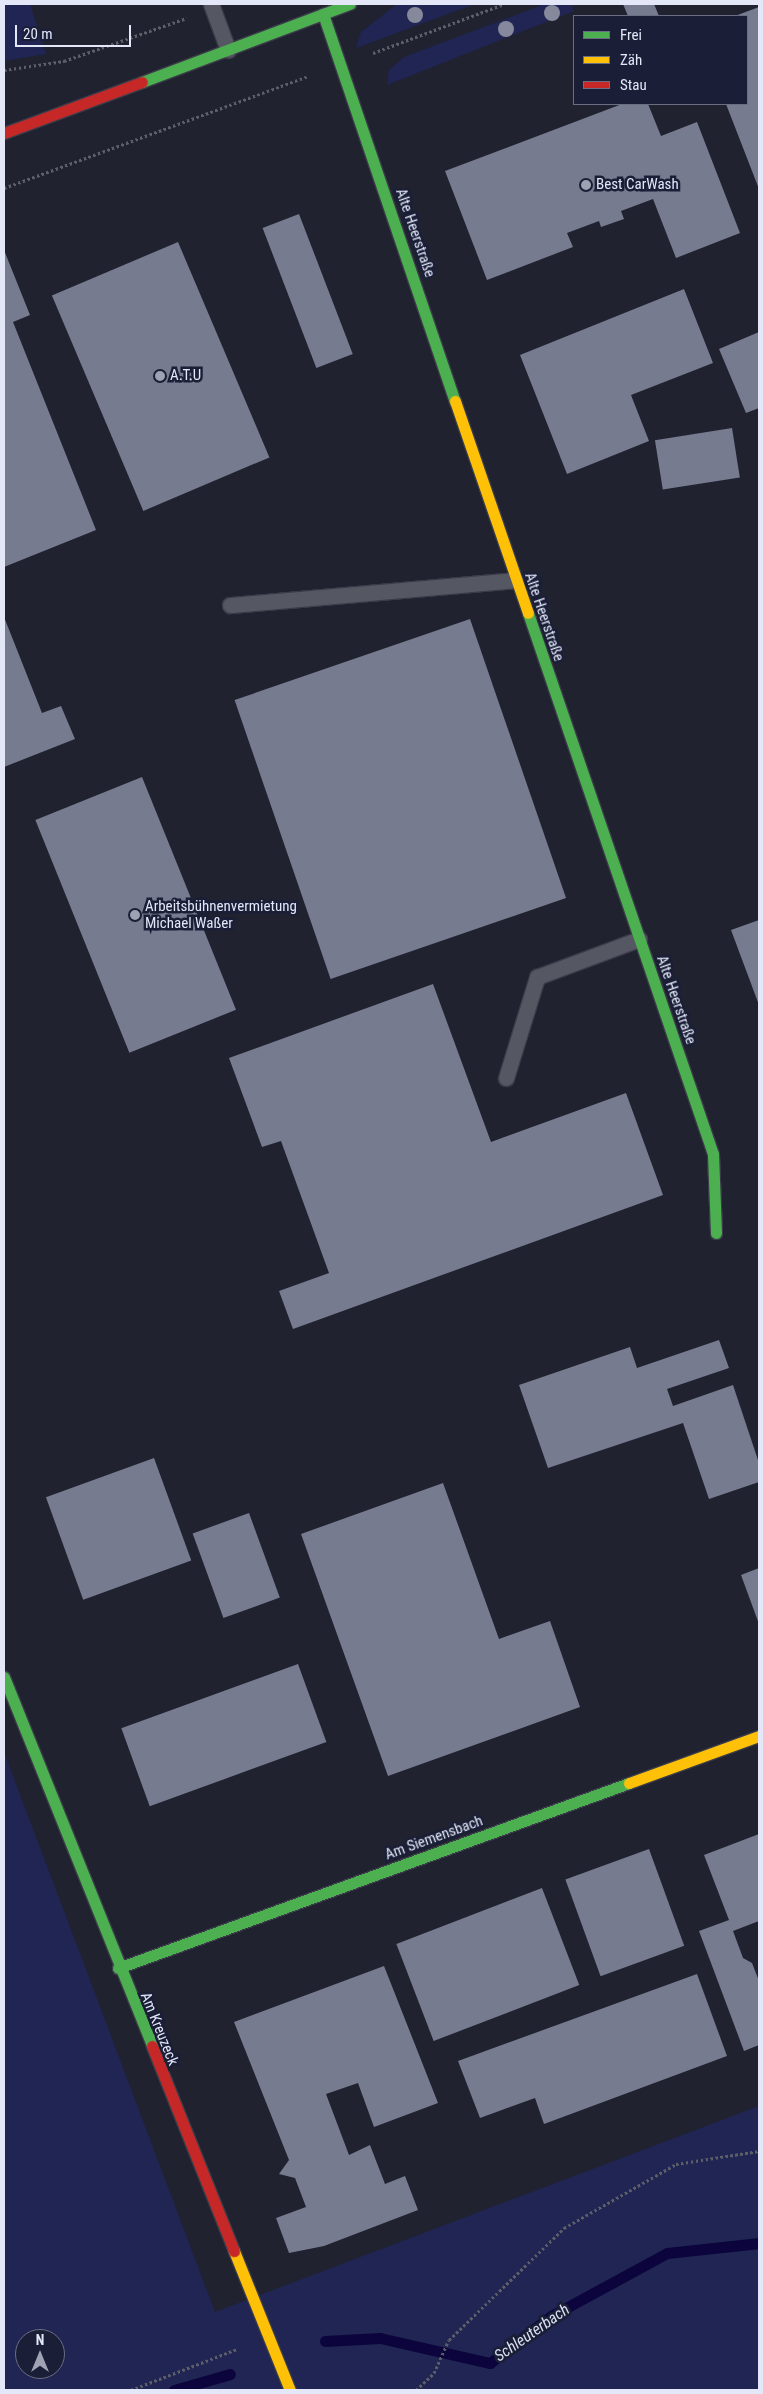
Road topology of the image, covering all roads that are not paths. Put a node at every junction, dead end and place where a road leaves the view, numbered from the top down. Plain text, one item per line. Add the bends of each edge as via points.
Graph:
1 (350, 4) edge
2 (212, 6) edge
3 (323, 14) junction
4 (228, 50) junction
5 (4, 133) edge
6 (515, 580) junction
7 (230, 605) dead end
8 (639, 939) junction
9 (506, 1078) dead end
10 (716, 1233) dead end
11 (4, 1677) edge
12 (759, 1736) edge
13 (118, 1968) junction
14 (290, 2390) edge

1 - 3 street
2 - 4 lane
3 - 4 street
3 - 6 street, Alte Heerstraße
4 - 5 street
6 - 7 lane
6 - 8 street, Alte Heerstraße
8 - 9 lane via 537,977
8 - 10 street, Alte Heerstraße via 713,1154
11 - 13 street, Am Kreuzeck
12 - 13 street, Am Siemensbach
13 - 14 street, Am Kreuzeck

